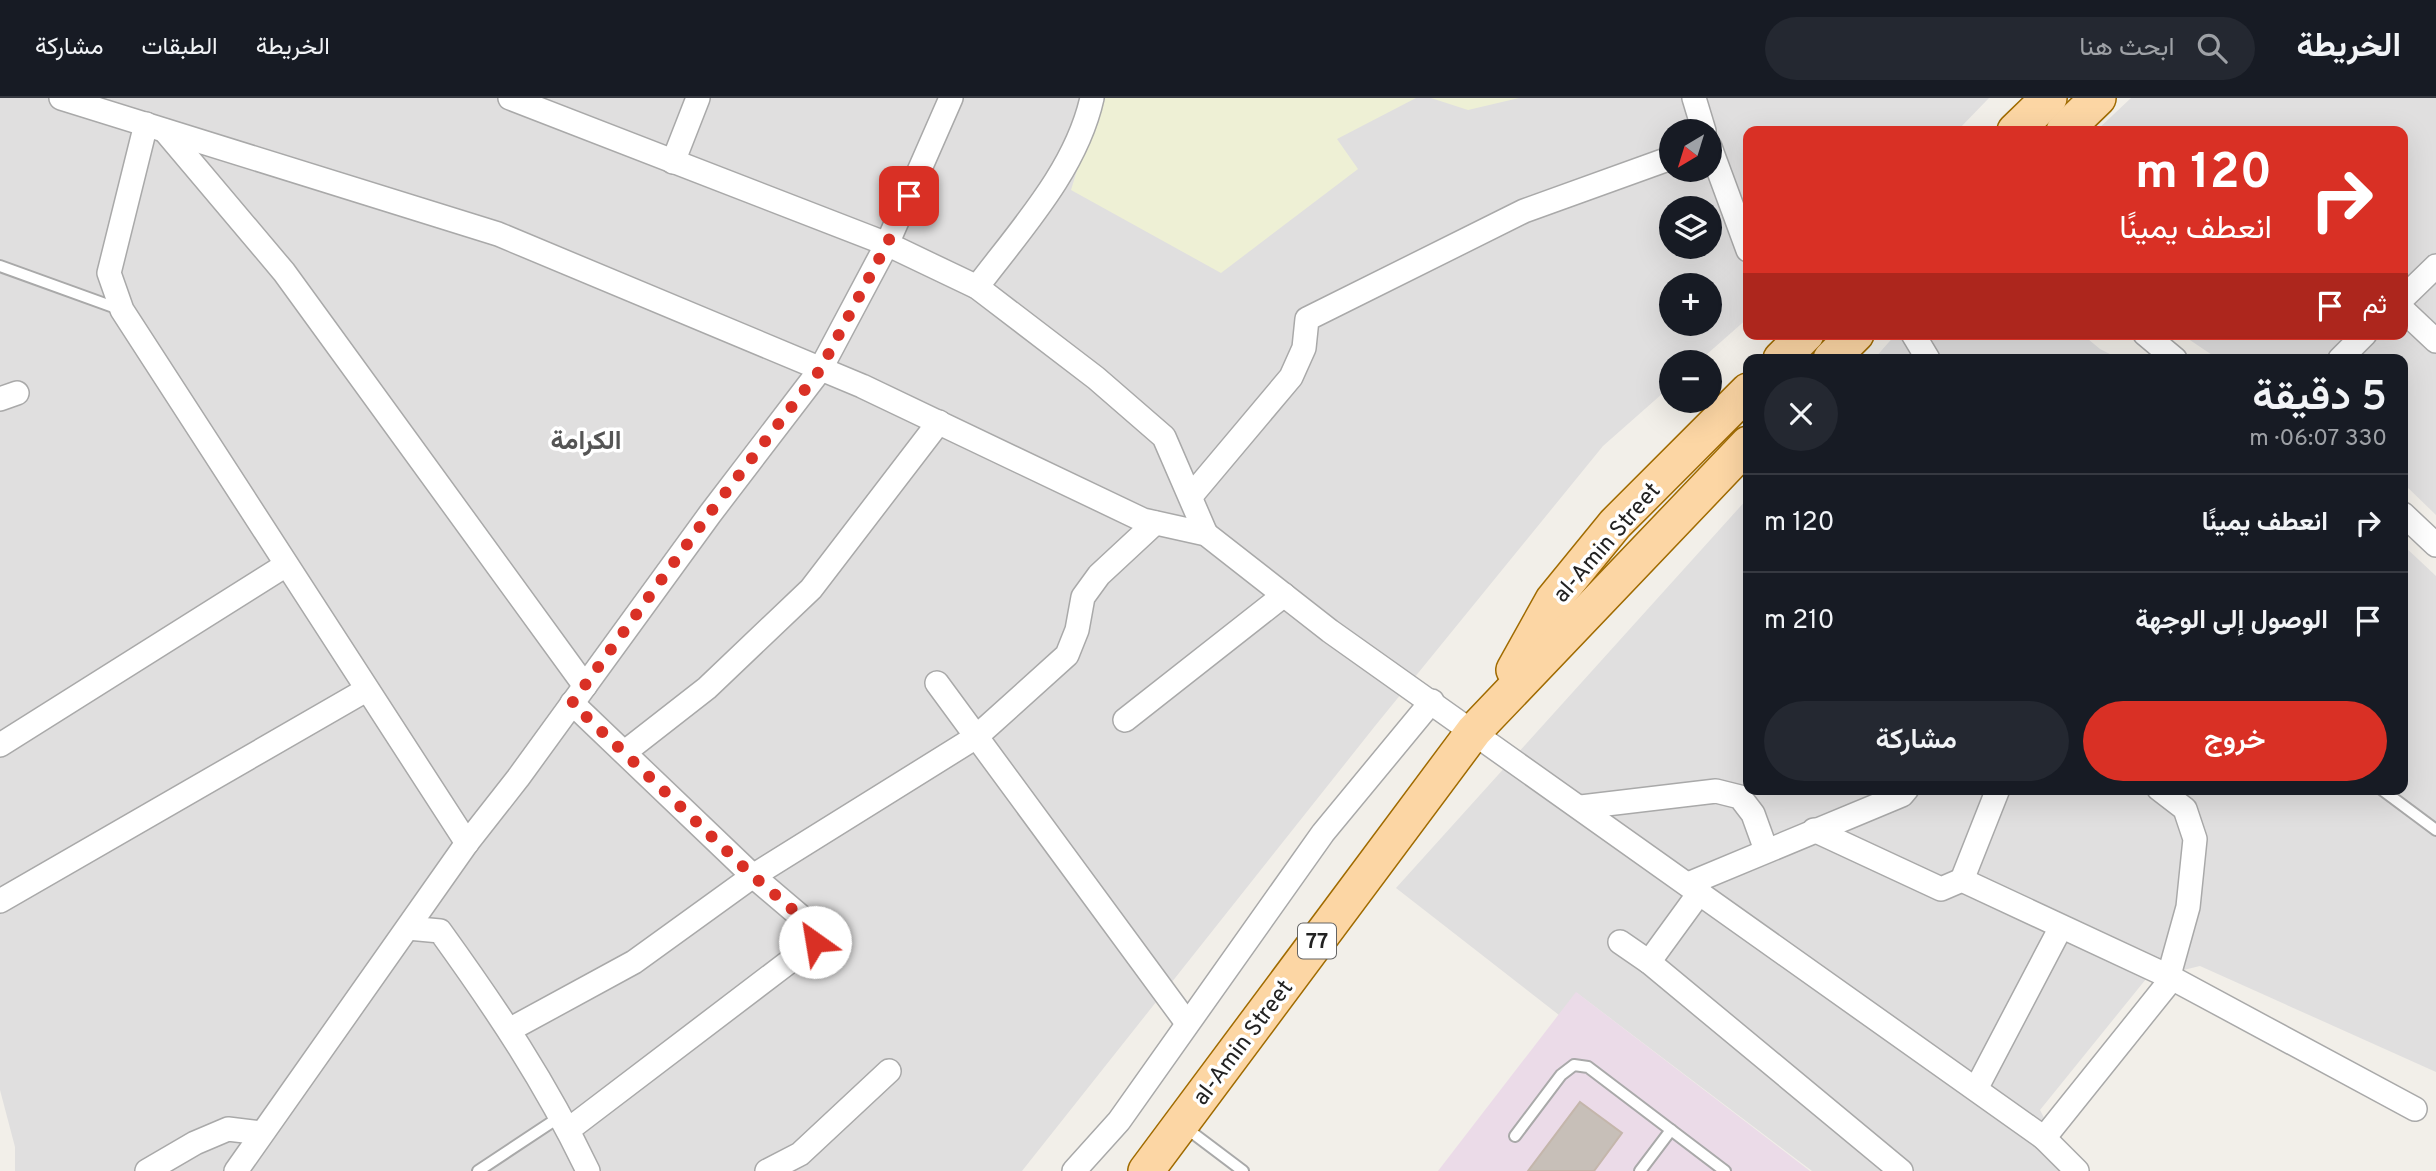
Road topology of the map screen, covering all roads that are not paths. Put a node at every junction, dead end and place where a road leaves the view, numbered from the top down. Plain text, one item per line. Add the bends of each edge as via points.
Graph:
1 (61, 98) edge
2 (698, 98) edge
3 (951, 98) edge
4 (1091, 98) edge
5 (1694, 98) edge
6 (2049, 98) edge
7 (2098, 98) edge
8 (523, 100) edge
9 (1700, 119) edge
10 (2020, 126) edge
11 (2069, 126) edge
12 (155, 128) junction
13 (673, 162) junction
14 (1659, 162) edge
15 (1722, 180) edge
16 (1743, 236) edge
17 (887, 244) junction
18 (0, 266) edge
19 (2436, 266) edge
20 (977, 287) junction
21 (2408, 293) edge
22 (122, 310) junction
23 (2408, 315) edge
24 (1850, 340) edge
25 (2152, 340) edge
26 (2359, 340) edge
27 (2436, 341) edge
28 (1836, 354) edge
29 (2167, 354) edge
30 (2345, 354) edge
31 (820, 370) junction
32 (1743, 396) edge
33 (939, 422) junction
34 (1743, 449) edge
35 (1191, 496) junction
36 (2408, 518) edge
37 (1155, 523) junction
38 (1206, 534) junction
39 (2436, 545) edge
40 (286, 565) junction
41 (1284, 595) junction
42 (937, 683) dead end
43 (366, 690) junction
44 (578, 694) junction
45 (1432, 701) junction
46 (1125, 720) dead end
47 (1482, 722) junction
48 (976, 737) junction
49 (0, 745) edge
50 (625, 752) junction
51 (1900, 795) edge
52 (1996, 795) edge
53 (2167, 795) edge
54 (2389, 795) edge
55 (1581, 807) junction
56 (2436, 830) edge
57 (1814, 831) junction
58 (467, 843) junction
59 (1766, 850) junction
60 (753, 876) junction
61 (1962, 880) junction
62 (1694, 888) junction
63 (0, 901) edge
64 (2061, 927) junction
65 (408, 928) junction
66 (1620, 942) dead end
67 (1649, 962) junction
68 (2168, 976) junction
69 (1188, 1023) junction
70 (511, 1029) junction
71 (889, 1072) dead end
72 (1976, 1089) junction
73 (2415, 1109) dead end
74 (564, 1123) junction
75 (1181, 1124) junction
76 (1671, 1130) junction
77 (261, 1133) junction
78 (1515, 1136) dead end
79 (2044, 1138) junction
80 (147, 1171) edge
81 (236, 1171) edge
82 (478, 1171) edge
83 (588, 1171) edge
84 (767, 1171) edge
85 (1074, 1171) edge
86 (1146, 1171) edge
87 (1243, 1171) edge
88 (1640, 1171) edge
89 (1725, 1171) edge
90 (1901, 1171) edge
91 (2077, 1171) edge

1 - 12 street
2 - 13 street
3 - 17 street
4 - 20 street via 1087,120 1049,192
5 - 9 street
6 - 10 main road
7 - 11 main road
8 - 13 street
12 - 22 street via 109,274
12 - 31 street via 498,234
12 - 44 street via 284,272
13 - 17 street
14 - 35 street via 1524,211 1307,320 1304,348 1291,377
15 - 16 street
17 - 20 street
17 - 31 street
18 - 22 lane
19 - 21 street
20 - 35 street via 1164,437
22 - 40 street
23 - 27 street
24 - 28 main road
25 - 29 street
26 - 30 street
31 - 33 street
31 - 44 street
32 - 47 main road, al-Amin Street / 77 via 1615,524 1553,600
33 - 37 street
33 - 50 street via 811,589 706,688
34 - 47 main road, al-Amin Street / 77
35 - 38 street
36 - 39 street
37 - 38 street
37 - 48 street via 1099,575 1083,597 1067,655
38 - 41 street
40 - 43 street
40 - 49 street
41 - 45 street
41 - 46 street
42 - 48 street
43 - 58 street
43 - 63 street
44 - 50 street
44 - 58 street
45 - 47 street
45 - 69 street via 1323,833
47 - 55 street
47 - 75 main road, al-Amin Street / 77
48 - 60 street
48 - 69 street
50 - 60 street
51 - 57 street
52 - 61 street
53 - 68 street via 2186,809 2195,839 2188,907
54 - 56 lane
55 - 59 street via 1716,791 1740,797 1753,814
55 - 62 street
57 - 59 street
57 - 61 street via 1941,889
58 - 65 street
59 - 62 street
60 - 70 street via 634,962
60 - 74 street via 813,927 815,942
61 - 64 street
62 - 67 street
62 - 72 street
64 - 68 street
64 - 72 street
65 - 70 street via 440,931
65 - 77 street
66 - 67 street
67 - 90 street
68 - 73 street
68 - 79 street via 2166,986
69 - 85 street via 1119,1121
70 - 74 street
71 - 84 street via 800,1154
72 - 79 street
74 - 82 lane
74 - 83 street
75 - 86 main road, al-Amin Street / 77
75 - 87 lane
76 - 78 lane via 1588,1068 1574,1065 1561,1074
76 - 88 lane
76 - 89 lane
77 - 80 street via 228,1129
77 - 81 street
79 - 91 street

